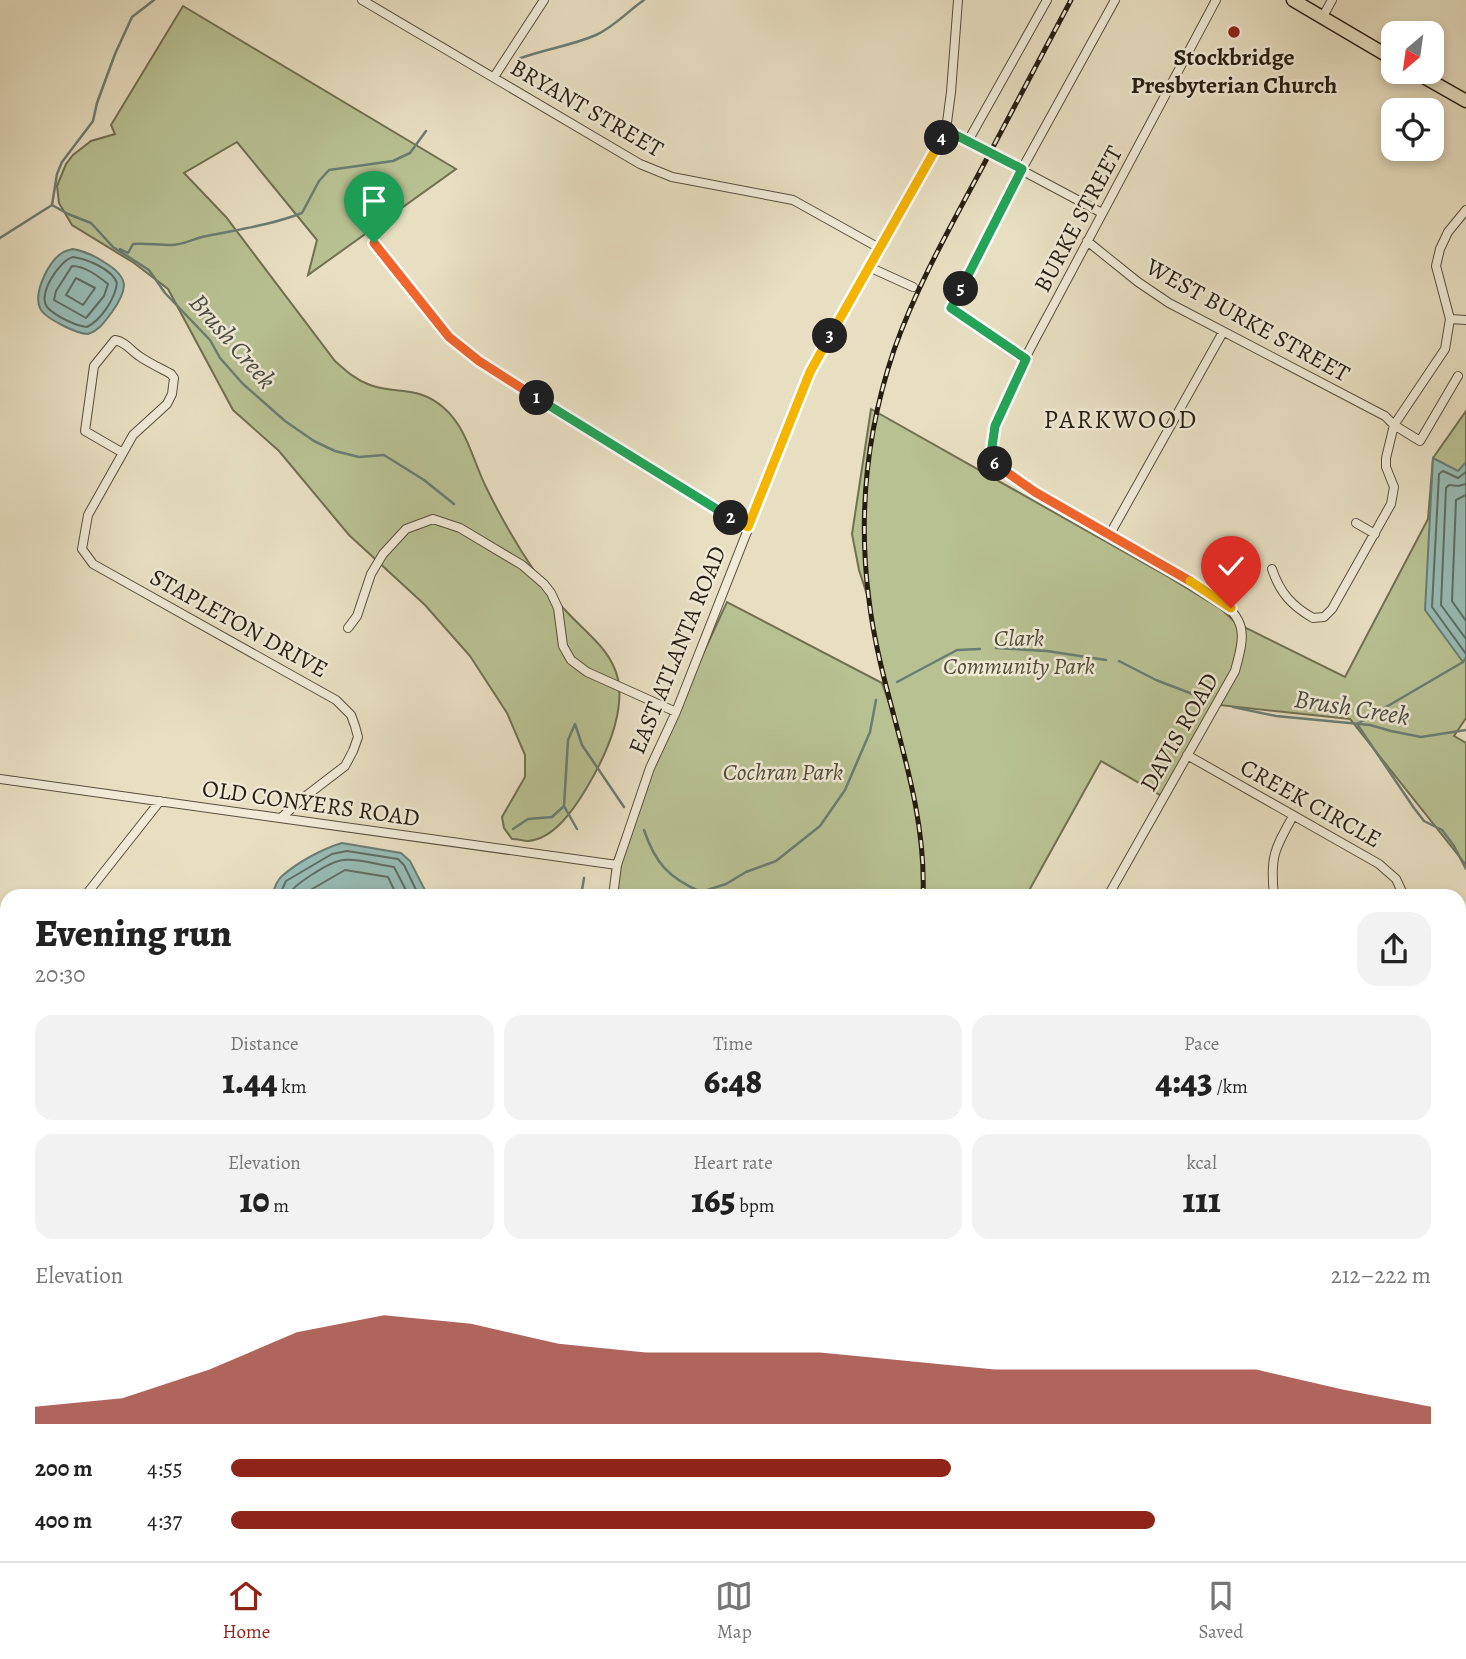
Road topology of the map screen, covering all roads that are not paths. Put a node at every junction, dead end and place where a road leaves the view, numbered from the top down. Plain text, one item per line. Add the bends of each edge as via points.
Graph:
1 (362, 0) edge
2 (544, 0) edge
3 (958, 0) edge
4 (1047, 0) edge
5 (1115, 0) edge
6 (1216, 0) edge
7 (1293, 0) edge
8 (1332, 0) edge
9 (1322, 18) junction
10 (1381, 52) edge
11 (494, 77) junction
12 (1436, 84) edge
13 (1466, 101) edge
14 (946, 130) junction
15 (968, 141) junction
16 (1022, 169) junction
17 (1466, 210) edge
18 (1102, 213) junction
19 (1087, 241) junction
20 (374, 243) dead end
21 (881, 249) junction
22 (869, 267) junction
23 (913, 287) dead end
24 (1450, 319) junction
25 (1466, 320) edge
26 (1223, 332) junction
27 (1026, 359) junction
28 (1458, 376) dead end
29 (1394, 425) junction
30 (123, 453) junction
31 (990, 461) joint
32 (1356, 523) dead end
33 (748, 527) junction
34 (1110, 534) junction
35 (1375, 534) junction
36 (1272, 569) dead end
37 (348, 628) dead end
38 (676, 712) junction
39 (1187, 755) junction
40 (0, 779) edge
41 (160, 801) junction
42 (1293, 816) junction
43 (282, 817) junction
44 (617, 865) junction
45 (91, 889) edge
46 (614, 889) edge
47 (1112, 889) edge
48 (1274, 889) edge
49 (1401, 889) edge

1 - 11 street, BRYANT STREET
2 - 11 street
3 - 14 street, EAST ATLANTA ROAD
4 - 15 street
5 - 16 street
6 - 18 street, BURKE STREET
7 - 9 highway
8 - 9 street
9 - 10 highway
11 - 21 street, BRYANT STREET via 640,164 672,177 793,200
12 - 13 highway
14 - 15 street
14 - 21 street, EAST ATLANTA ROAD
15 - 16 street
16 - 18 street
16 - 27 street via 951,308
17 - 24 street via 1448,232 1436,266
18 - 19 street, BURKE STREET
19 - 26 street, WEST BURKE STREET via 1159,296
19 - 27 street, BURKE STREET
20 - 33 street via 449,337 479,361
21 - 22 street, EAST ATLANTA ROAD
22 - 23 street
22 - 33 street, EAST ATLANTA ROAD via 810,372
24 - 25 street
24 - 29 street via 1441,356
26 - 29 street, WEST BURKE STREET via 1385,416
26 - 34 street
27 - 31 street, BURKE STREET via 995,426
28 - 29 street, WEST BURKE STREET via 1420,442
29 - 35 street via 1386,458 1394,494
30 - 30 street, STAPLETON DRIVE via 133,435 167,404 174,378 117,339 94,366 85,431
30 - 43 street, STAPLETON DRIVE via 88,515 82,549 93,564 336,700 351,715 358,737 345,766
31 - 34 street, DAVIS ROAD
32 - 35 street
33 - 38 street, EAST ATLANTA ROAD
34 - 39 street, DAVIS ROAD via 1213,594 1241,623 1243,644 1235,671
35 - 36 street via 1324,617 1313,618 1289,601
37 - 38 street, STAPLETON DRIVE via 383,554 406,529 433,519 460,528 522,565 544,584 558,608 565,651 571,660 587,672
38 - 44 street, EAST ATLANTA ROAD via 650,768
39 - 42 street, CREEK CIRCLE
39 - 47 street, DAVIS ROAD
40 - 41 street, OLD CONYERS ROAD
41 - 43 street, OLD CONYERS ROAD
41 - 45 street
42 - 48 street via 1272,861
42 - 49 street, CREEK CIRCLE via 1380,864
43 - 44 street, OLD CONYERS ROAD
44 - 46 street, EAST ATLANTA ROAD

